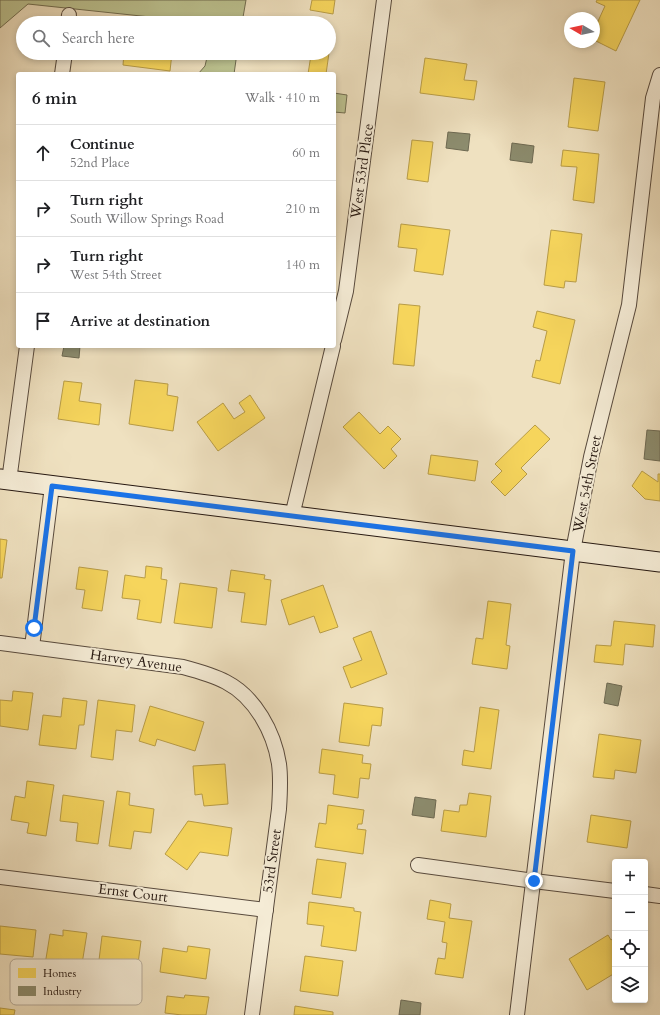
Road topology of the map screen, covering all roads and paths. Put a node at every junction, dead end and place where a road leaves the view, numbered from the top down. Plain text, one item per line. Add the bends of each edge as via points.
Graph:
1 (384, 0) edge
2 (64, 60) edge
3 (62, 72) edge
4 (660, 75) edge
5 (336, 332) edge
6 (27, 348) edge
7 (333, 348) edge
8 (5, 480) edge
9 (52, 486) junction
10 (292, 516) junction
11 (573, 551) junction
12 (660, 562) edge
13 (0, 643) edge
14 (32, 647) junction
15 (258, 711) joint
16 (418, 865) dead end
17 (0, 877) edge
18 (534, 881) junction
19 (612, 891) edge
20 (648, 894) edge
21 (660, 896) edge
22 (266, 910) junction
23 (252, 1015) edge
24 (517, 1015) edge

1 - 5 street, West 53rd Place via 346,291
2 - 3 street
4 - 11 street, West 54th Street via 653,98 629,305 591,457
6 - 8 street
7 - 10 street
8 - 9 street
9 - 10 street
9 - 14 street
10 - 11 street
11 - 12 street
11 - 18 street, West 54th Street
13 - 14 street, Harvey Avenue
14 - 15 street, Harvey Avenue via 183,666 226,682 244,694
15 - 22 street, 53rd Street via 275,744 280,784
16 - 18 street
17 - 22 street, Ernst Court
18 - 19 street
18 - 24 street, West 54th Street
20 - 21 street
22 - 23 street, 53rd Street

